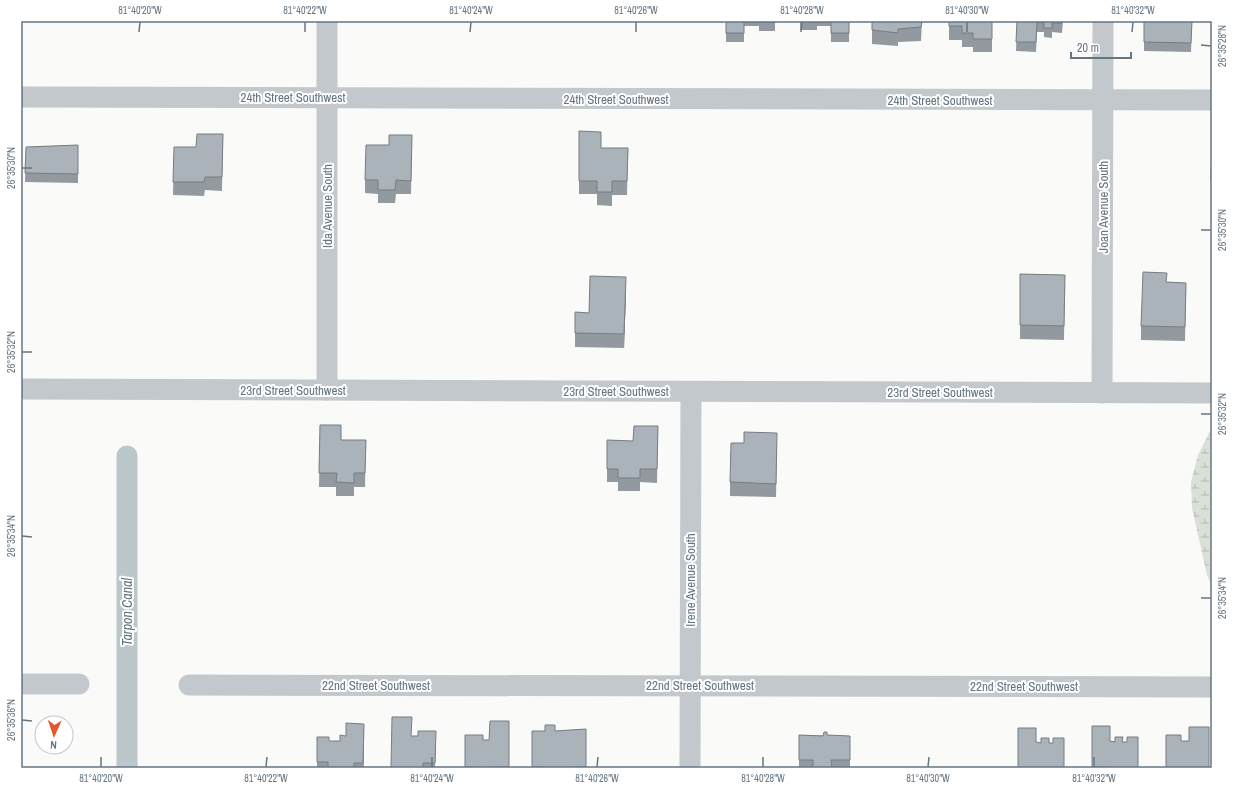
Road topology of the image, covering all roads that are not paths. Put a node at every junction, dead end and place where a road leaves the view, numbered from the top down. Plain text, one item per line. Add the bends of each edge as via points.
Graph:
1 (327, 21) edge
2 (1103, 21) edge
3 (21, 97) edge
4 (327, 97) junction
5 (1103, 100) junction
6 (1212, 100) edge
7 (21, 389) edge
8 (327, 390) junction
9 (691, 392) junction
10 (1102, 393) junction
11 (1212, 393) edge
12 (21, 684) edge
13 (79, 684) dead end
14 (189, 685) dead end
15 (690, 685) junction
16 (1212, 687) edge
17 (690, 768) edge

1 - 4 street, Ida Avenue South
2 - 5 street, Joan Avenue South
3 - 4 street, 24th Street Southwest
4 - 5 street, 24th Street Southwest
4 - 8 street, Ida Avenue South
5 - 6 street, 24th Street Southwest
5 - 10 street, Joan Avenue South
7 - 8 street, 23rd Street Southwest
8 - 9 street, 23rd Street Southwest
9 - 10 street, 23rd Street Southwest
9 - 15 street, Irene Avenue South
10 - 11 street, 23rd Street Southwest
12 - 13 street
14 - 15 street, 22nd Street Southwest
15 - 16 street, 22nd Street Southwest
15 - 17 street, Irene Avenue South

